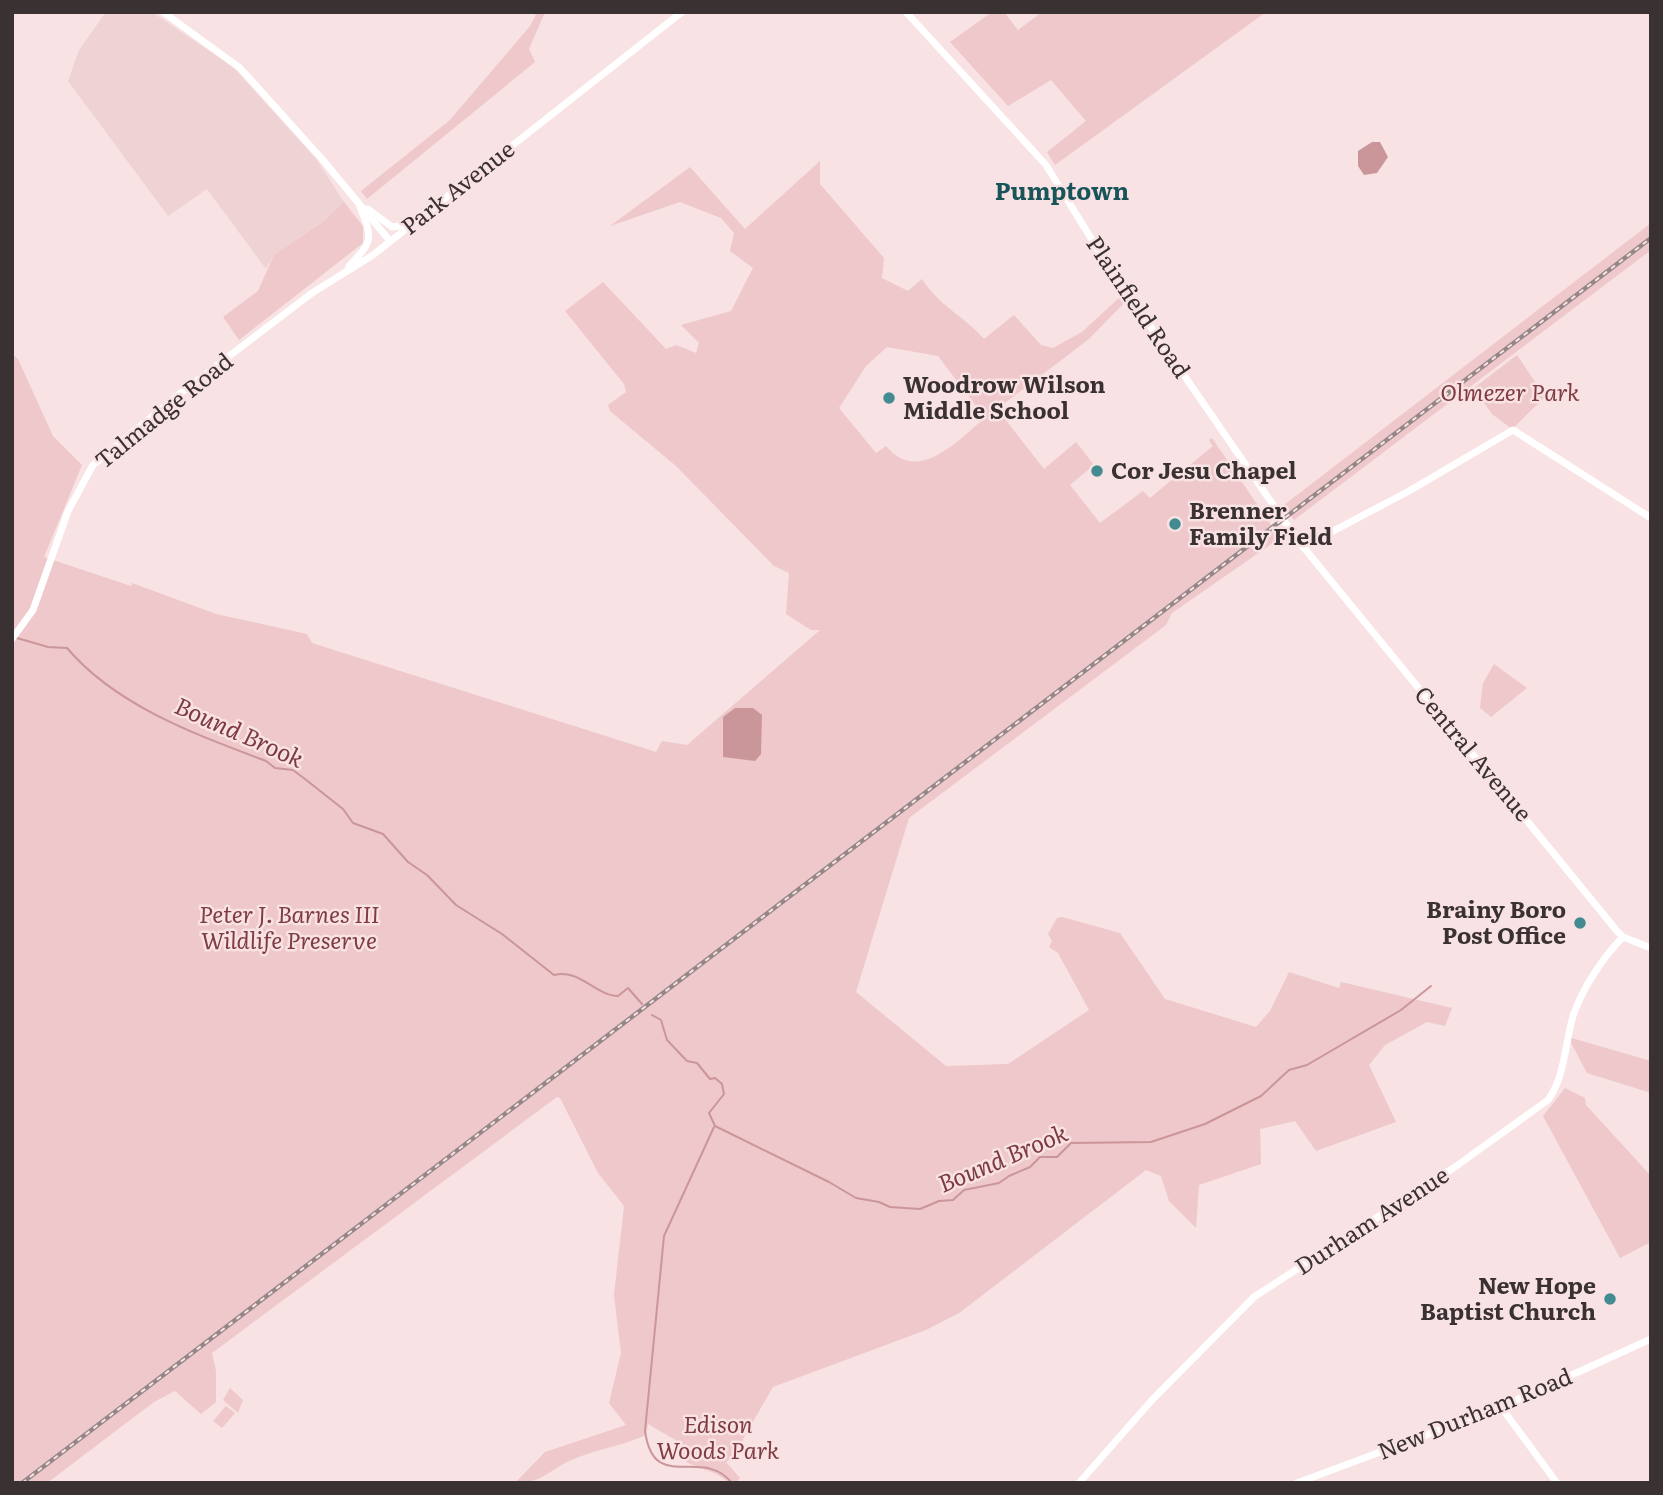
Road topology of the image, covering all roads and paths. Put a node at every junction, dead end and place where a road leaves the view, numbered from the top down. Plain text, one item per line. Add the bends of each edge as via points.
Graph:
1 (163, 12) edge
2 (682, 12) edge
3 (906, 12) edge
4 (357, 200) junction
5 (413, 223) junction
6 (390, 241) junction
7 (343, 273) junction
8 (1651, 518) edge
9 (1303, 547) junction
10 (12, 639) edge
11 (1623, 937) junction
12 (1651, 948) edge
13 (1651, 1339) edge
14 (1501, 1407) junction
15 (1079, 1483) edge
16 (1297, 1483) edge
17 (1558, 1483) edge

1 - 4 street, Park Avenue via 240,68
2 - 5 street, Park Avenue
3 - 9 street, Plainfield Road via 1046,165 1100,253
4 - 5 street via 392,227
4 - 6 street, Park Avenue
4 - 7 street via 370,239
5 - 6 street, Park Avenue
6 - 7 street, Talmadge Road
7 - 10 street, Talmadge Road via 183,392 93,466 68,511 28,619
8 - 9 street via 1513,430
9 - 11 street, Central Avenue
11 - 12 street, Central Avenue
11 - 15 street, Durham Avenue via 1574,1014 1548,1100 1462,1163 1254,1297 1152,1400
13 - 14 street, New Durham Road
14 - 16 street, New Durham Road
14 - 17 street

